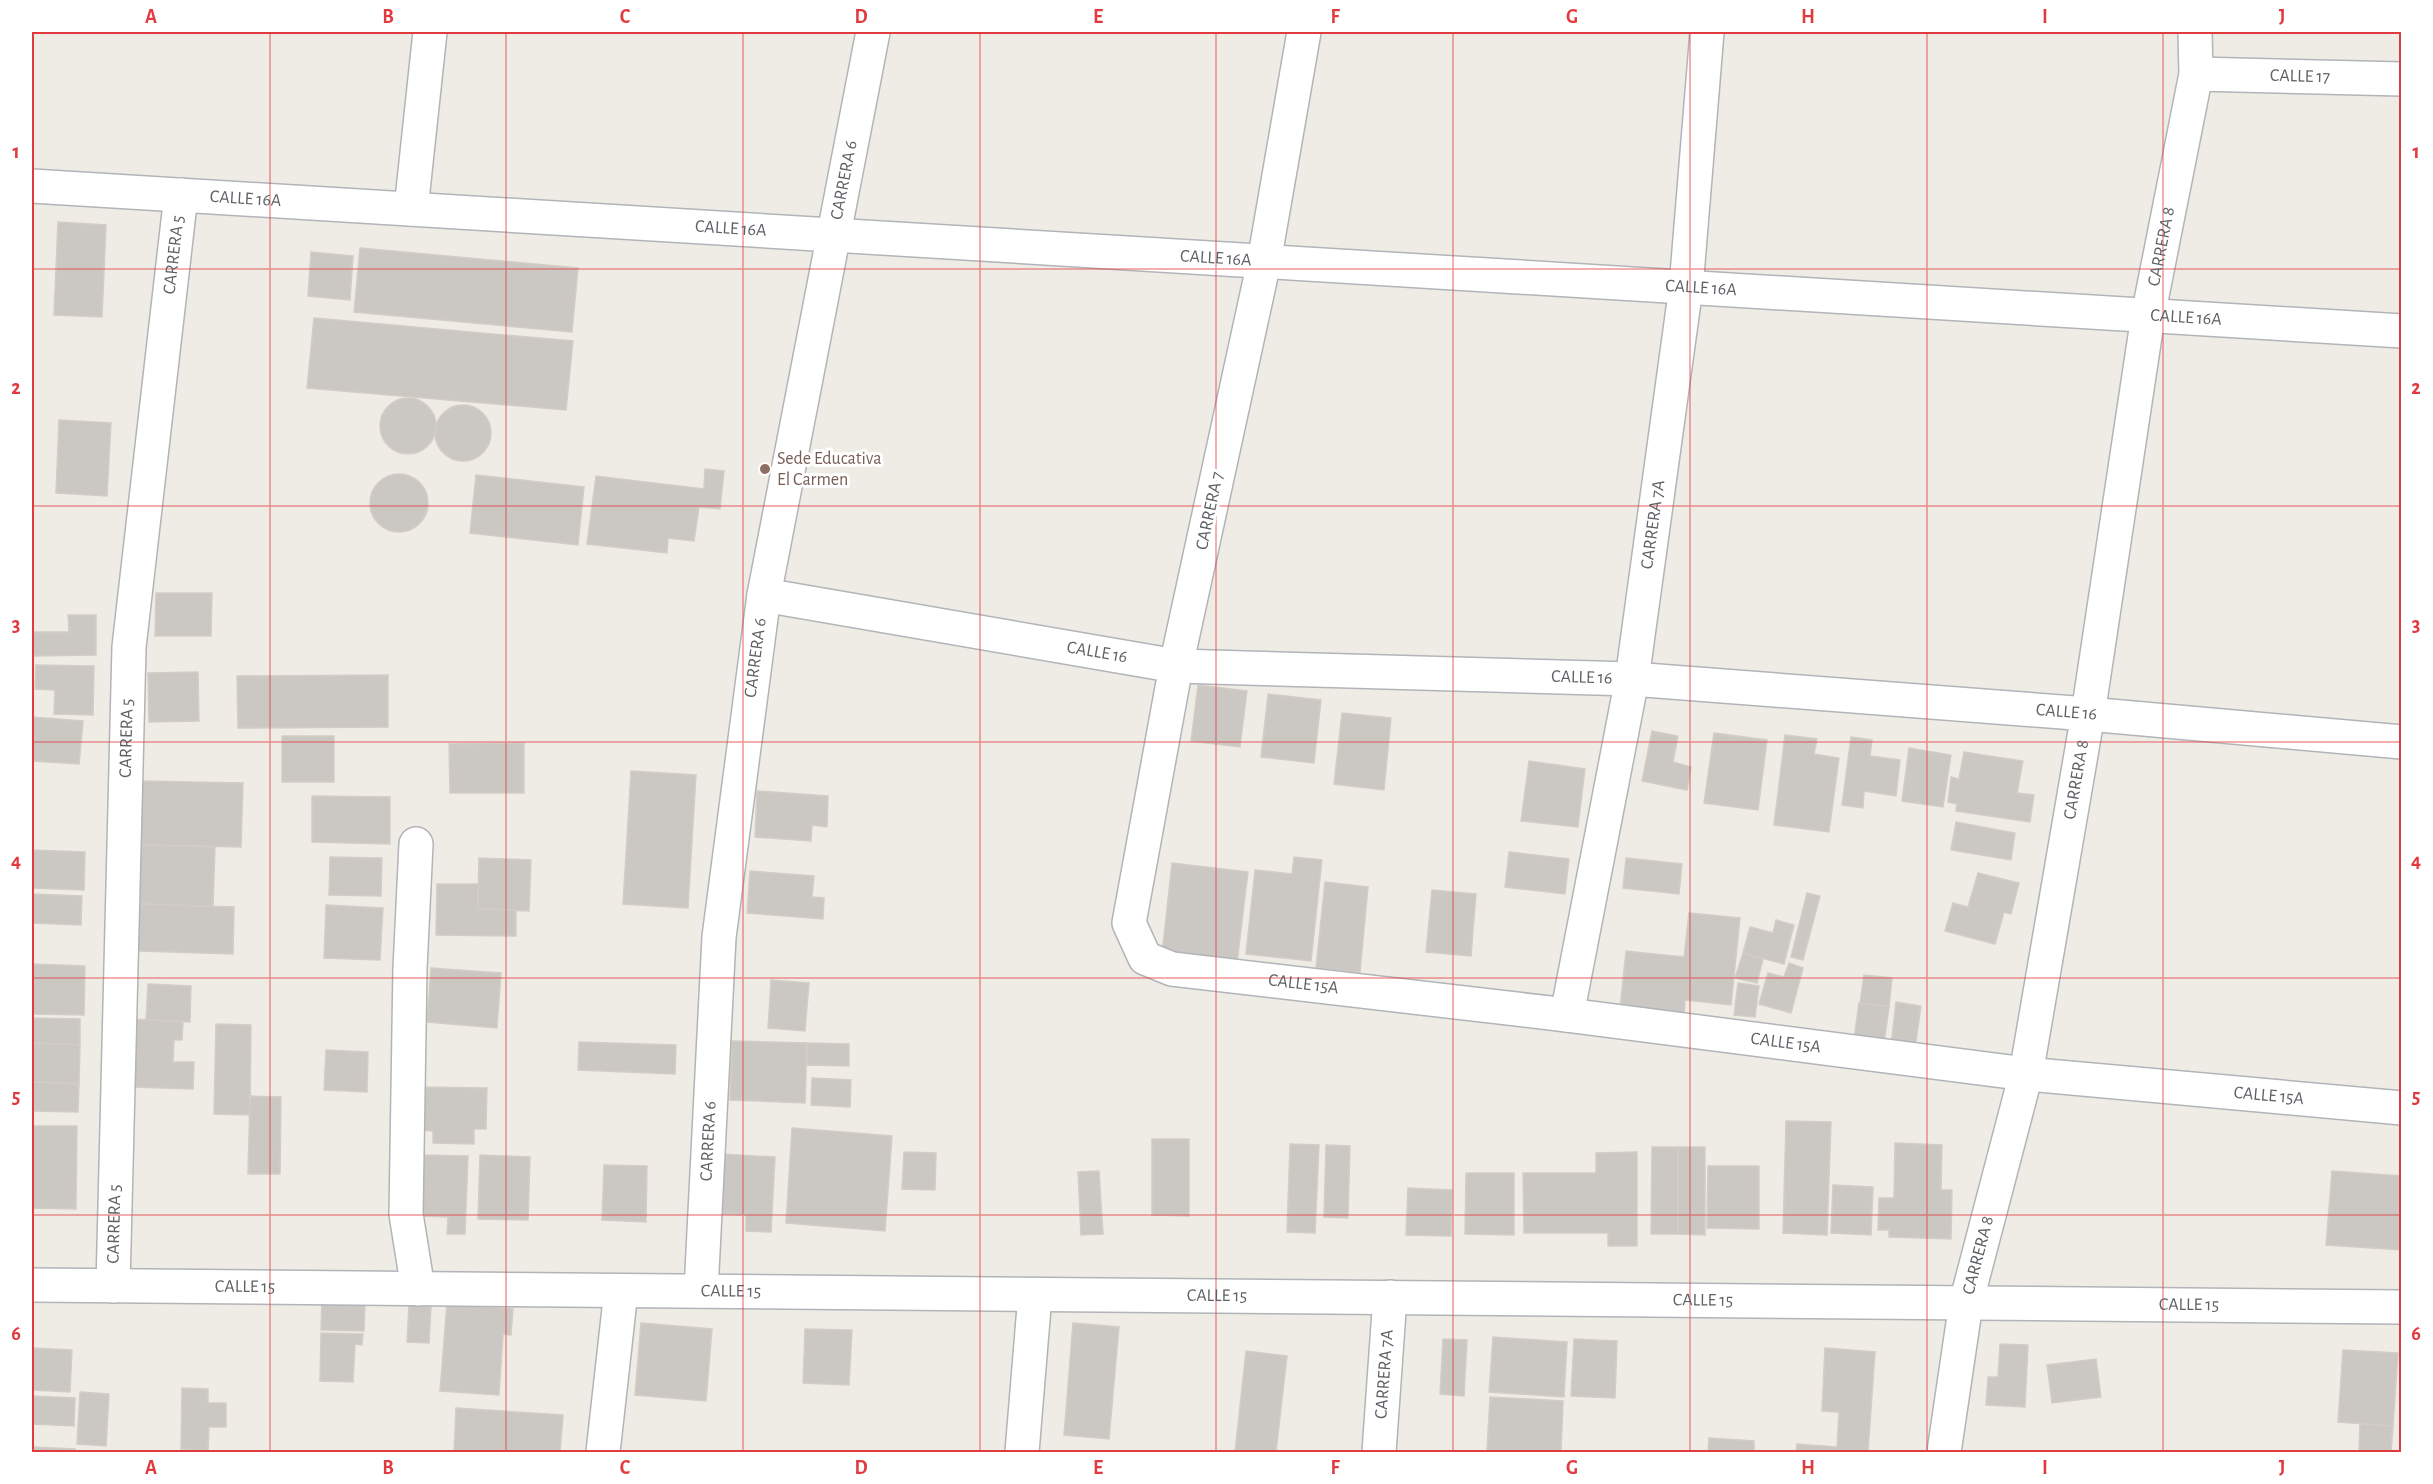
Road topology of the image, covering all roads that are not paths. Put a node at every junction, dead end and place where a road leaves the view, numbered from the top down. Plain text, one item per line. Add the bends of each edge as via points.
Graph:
1 (430, 32) edge
2 (873, 32) edge
3 (1304, 32) edge
4 (1707, 32) edge
5 (2176, 32) edge
6 (2195, 32) edge
7 (2196, 74) junction
8 (2402, 79) edge
9 (32, 186) edge
10 (181, 195) junction
11 (411, 209) junction
12 (835, 235) junction
13 (1264, 262) junction
14 (1686, 287) junction
15 (2148, 316) junction
16 (2402, 331) edge
17 (764, 595) junction
18 (1176, 666) junction
19 (1632, 679) junction
20 (2088, 714) junction
21 (2402, 742) edge
22 (416, 844) dead end
23 (1172, 969) joint
24 (1567, 1015) junction
25 (2026, 1074) junction
26 (2402, 1108) edge
27 (32, 1286) edge
28 (113, 1286) junction
29 (418, 1289) junction
30 (621, 1291) junction
31 (701, 1292) junction
32 (1035, 1295) junction
33 (1390, 1297) junction
34 (1966, 1303) junction
35 (2402, 1307) edge
36 (603, 1452) edge
37 (1022, 1452) edge
38 (1379, 1452) edge
39 (1944, 1452) edge

1 - 11 street
2 - 12 street, CARRERA 6
3 - 13 street, CARRERA 7
4 - 14 street, CARRERA 7A
5 - 7 street
6 - 7 street, CARRERA 8
7 - 8 street, CALLE 17
7 - 15 street, CARRERA 8
9 - 10 street, CALLE 16A
10 - 11 street, CALLE 16A
10 - 28 street, CARRERA 5 via 129,647
11 - 12 street, CALLE 16A
12 - 13 street, CALLE 16A
12 - 17 street, CARRERA 6
13 - 14 street, CALLE 16A
13 - 18 street, CARRERA 7
14 - 15 street, CALLE 16A
14 - 19 street, CARRERA 7A
15 - 16 street, CALLE 16A
15 - 20 street, CARRERA 8
17 - 18 street, CALLE 16
17 - 31 street, CARRERA 6 via 719,937
18 - 19 street, CALLE 16
18 - 23 street, CARRERA 7 via 1129,923 1145,958
19 - 20 street, CALLE 16
19 - 24 street, CARRERA 7A
20 - 21 street, CALLE 16
20 - 25 street, CARRERA 8
22 - 29 street via 406,1214
23 - 24 street, CALLE 15A
24 - 25 street, CALLE 15A
25 - 26 street, CALLE 15A
25 - 34 street, CARRERA 8
27 - 28 street, CALLE 15
28 - 29 street, CALLE 15
29 - 30 street, CALLE 15
30 - 31 street, CALLE 15
30 - 36 street
31 - 32 street, CALLE 15
32 - 33 street, CALLE 15
32 - 37 street
33 - 34 street, CALLE 15
33 - 38 street, CARRERA 7A
34 - 35 street, CALLE 15
34 - 39 street, CARRERA 8

